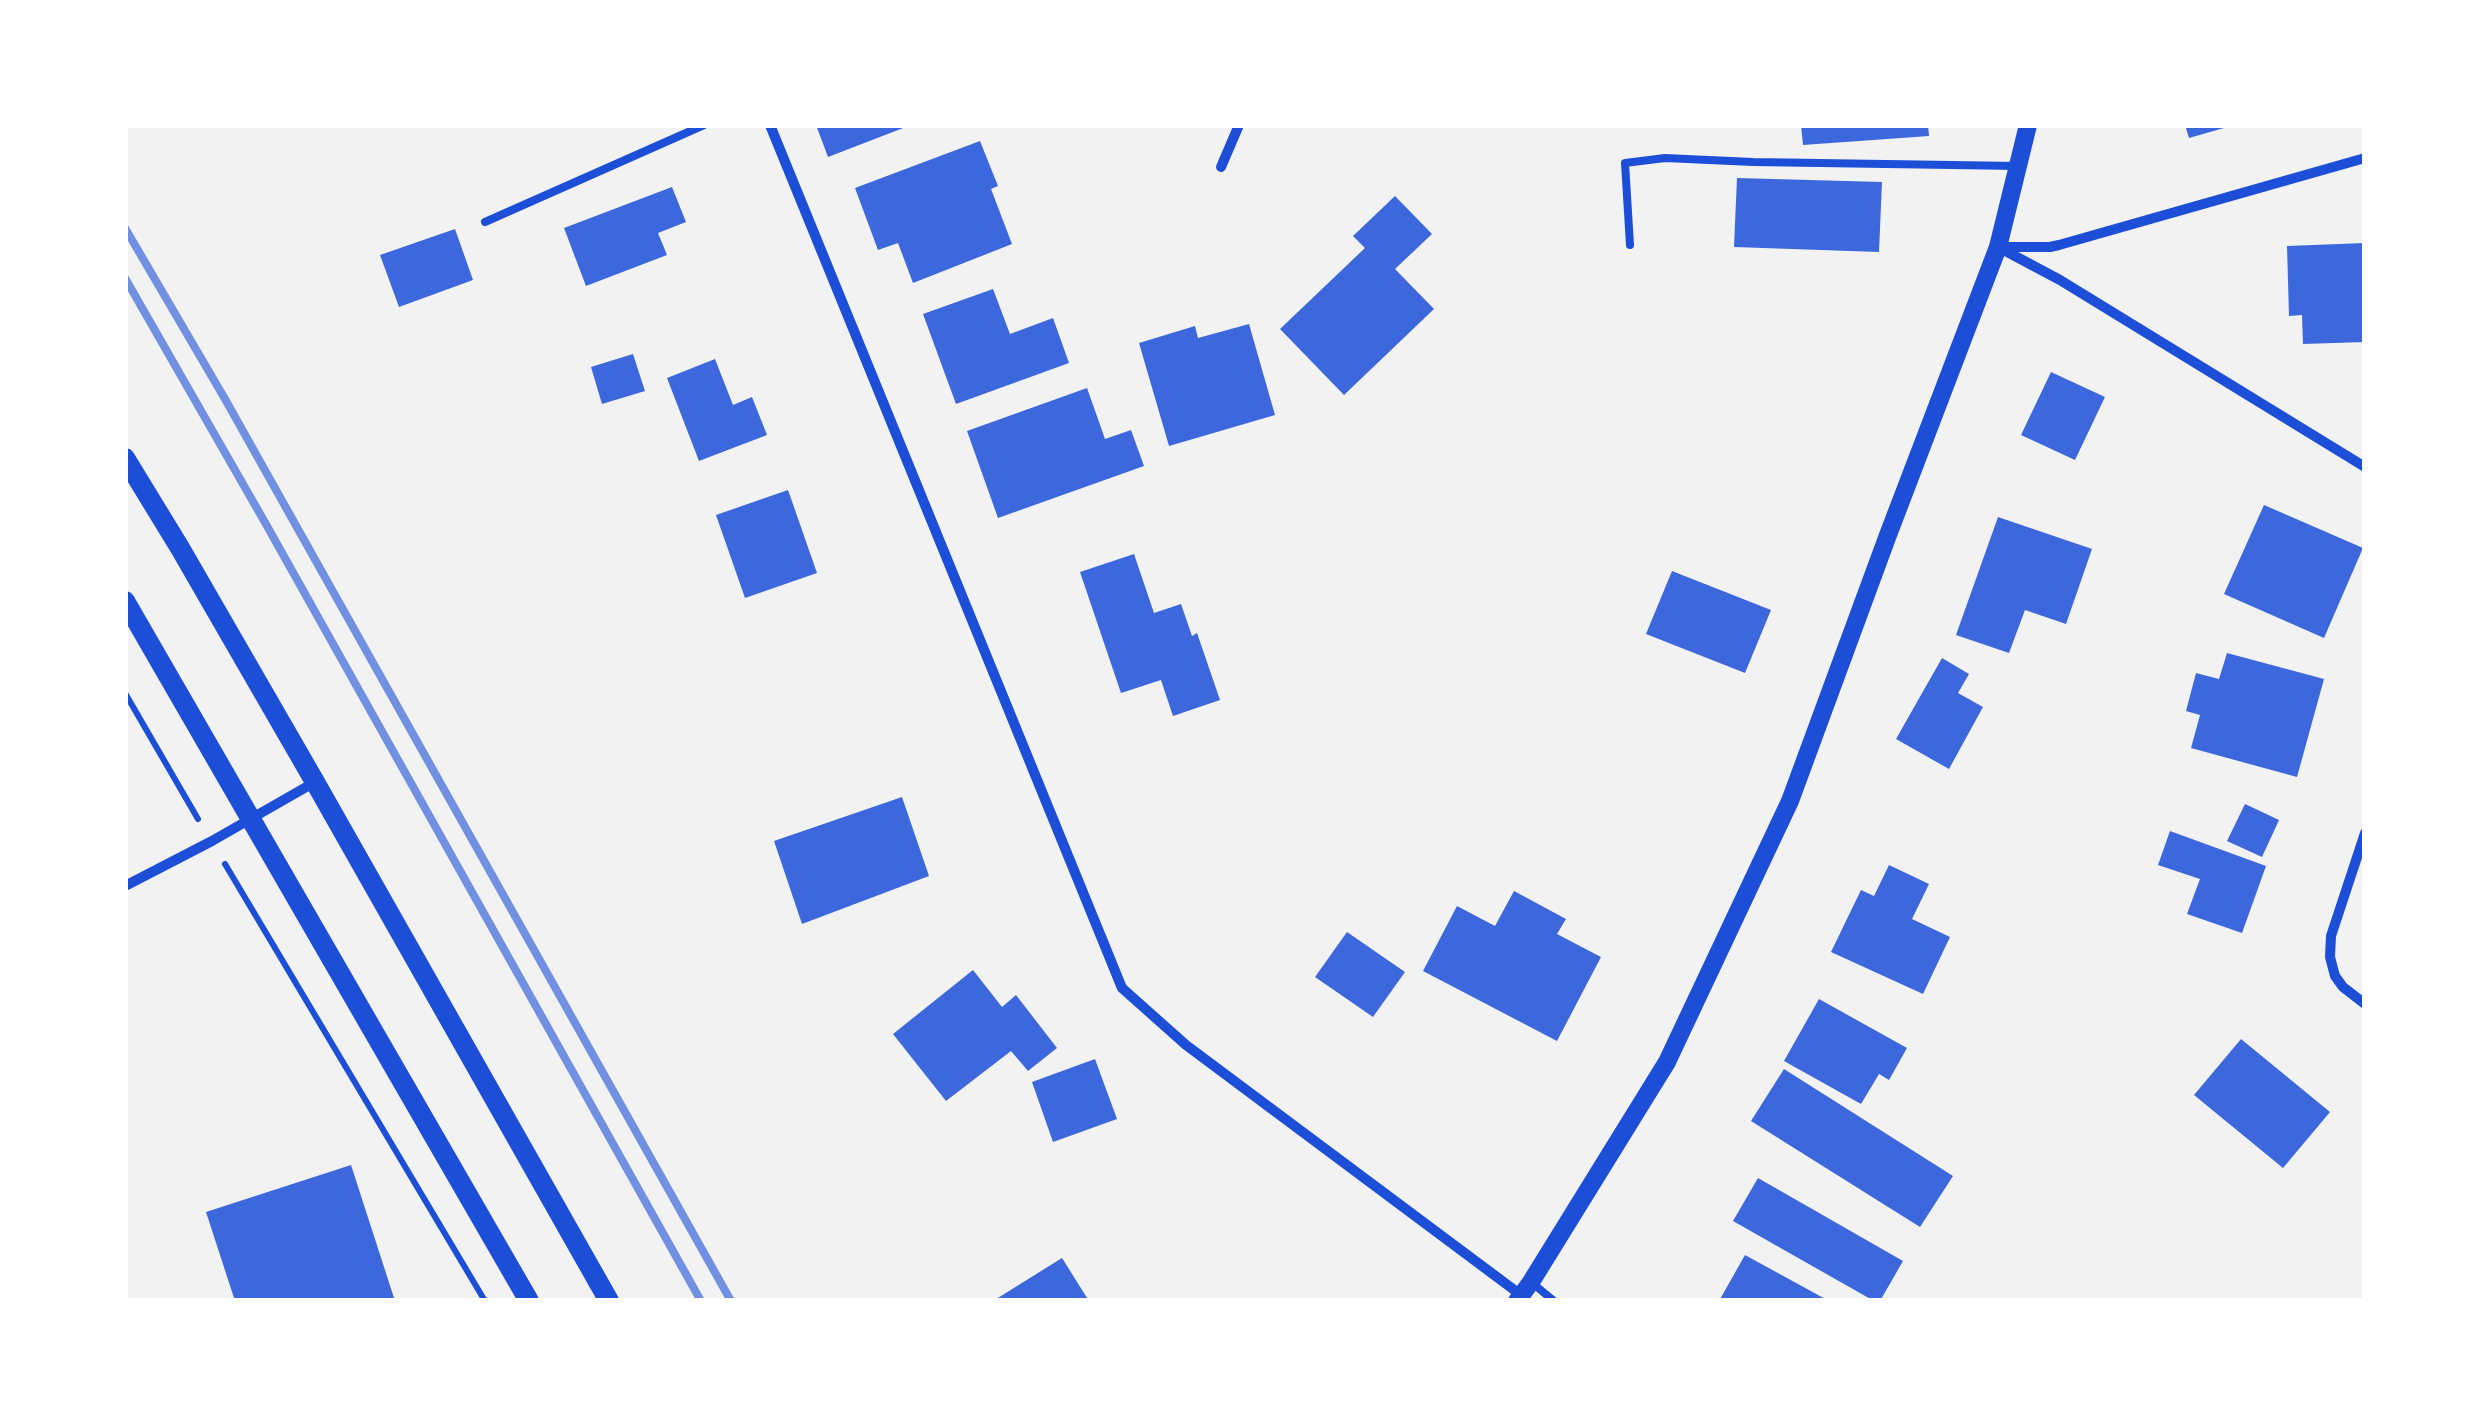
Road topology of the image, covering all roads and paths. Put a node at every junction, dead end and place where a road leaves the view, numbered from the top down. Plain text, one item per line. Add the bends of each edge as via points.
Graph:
1 (704, 125) edge
2 (770, 125) edge
3 (1239, 125) edge
4 (2028, 125) edge
5 (2365, 158) edge
6 (2018, 166) junction
7 (1221, 167) dead end
8 (486, 222) dead end
9 (1630, 245) dead end
10 (1998, 247) junction
11 (125, 458) edge
12 (2365, 467) edge
13 (125, 601) edge
14 (125, 693) edge
15 (314, 782) junction
16 (178, 784) dead end
17 (252, 818) junction
18 (2365, 833) edge
19 (125, 886) edge
20 (237, 887) dead end
21 (2365, 1004) edge
22 (1523, 1293) edge
23 (485, 1301) edge
24 (529, 1301) edge
25 (610, 1301) edge
26 (1554, 1301) edge

1 - 8 lane
2 - 22 street via 1122,988 1186,1045
3 - 7 street
4 - 6 street
5 - 10 street via 2059,245
6 - 9 lane via 1666,158 1626,163
6 - 10 street
10 - 12 street
10 - 22 street via 1790,801 1668,1062
11 - 15 main road
13 - 17 main road
14 - 16 path
15 - 17 street
15 - 25 main road
17 - 19 street
17 - 24 main road
18 - 21 street via 2330,957 2342,987
20 - 23 path
22 - 26 lane

